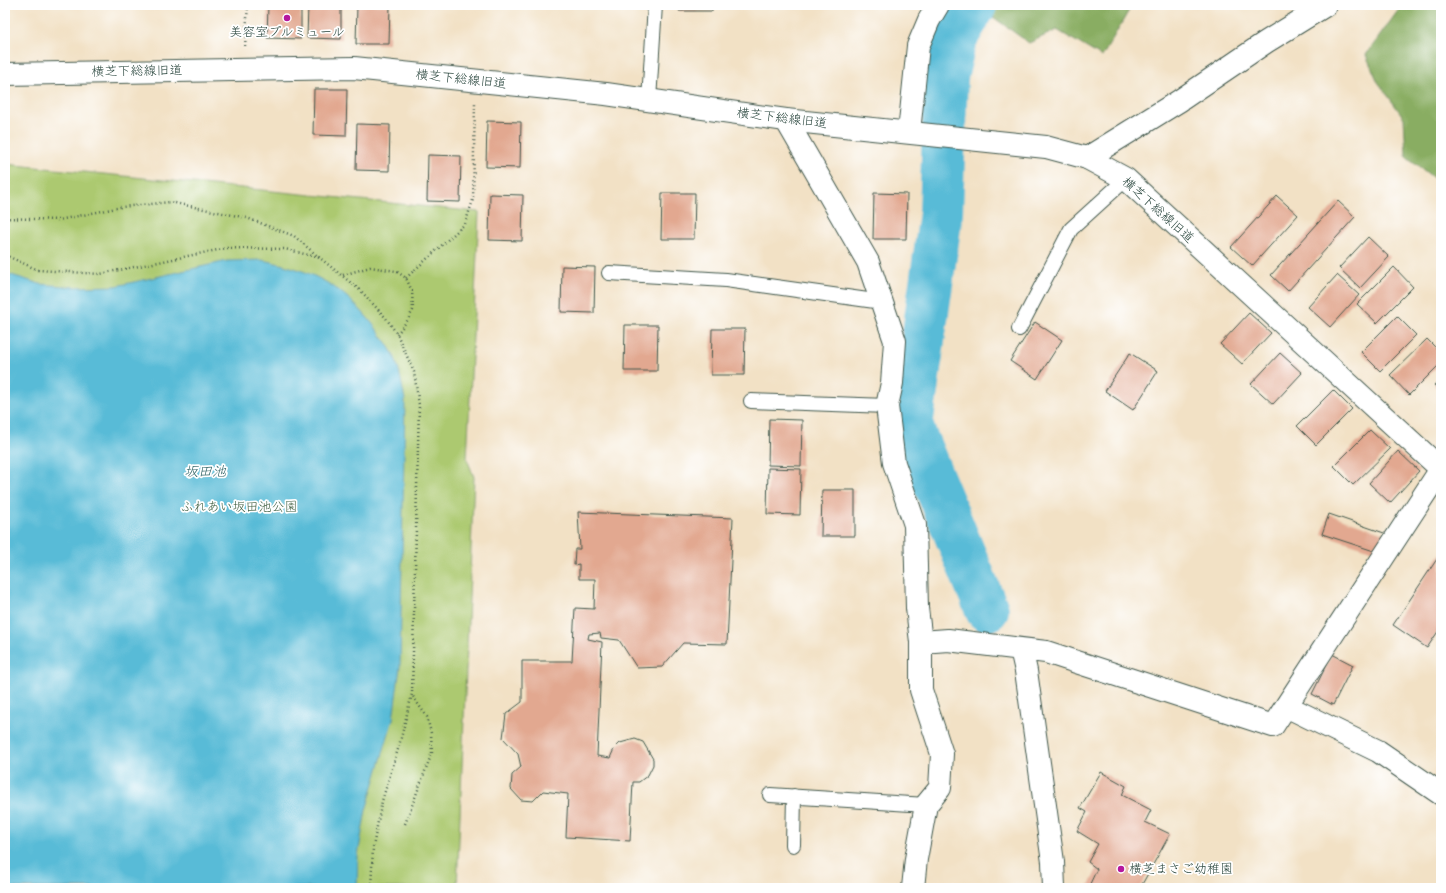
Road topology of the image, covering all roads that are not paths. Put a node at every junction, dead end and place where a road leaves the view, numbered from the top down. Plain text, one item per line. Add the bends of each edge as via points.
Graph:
1 (655, 5) edge
2 (938, 5) edge
3 (1326, 5) edge
4 (5, 74) edge
5 (649, 100) junction
6 (786, 120) junction
7 (909, 132) junction
8 (1086, 158) junction
9 (1126, 179) junction
10 (609, 273) dead end
11 (882, 302) junction
12 (1019, 329) dead end
13 (751, 401) dead end
14 (887, 406) junction
15 (1441, 469) edge
16 (922, 642) junction
17 (1021, 649) junction
18 (1286, 706) junction
19 (1441, 794) edge
20 (770, 795) dead end
21 (794, 796) junction
22 (926, 805) junction
23 (793, 845) dead end
24 (913, 888) edge
25 (1054, 888) edge

1 - 5 lane
2 - 7 street via 918,46
3 - 8 street
4 - 5 street, 横芝下総線旧道 via 354,68
5 - 6 street, 横芝下総線旧道
6 - 7 street, 横芝下総線旧道
6 - 11 street via 868,262
7 - 8 street, 横芝下総線旧道 via 1046,147
8 - 9 street, 横芝下総線旧道
9 - 12 lane via 1071,229
9 - 15 street, 横芝下総線旧道
10 - 11 lane via 726,280
11 - 14 street via 895,342 892,383
13 - 14 lane
14 - 16 street via 894,462 915,525 917,608
15 - 18 street
16 - 17 street via 948,640
16 - 22 street via 921,690 942,754 940,788
17 - 18 street via 1046,652 1273,726
17 - 25 street via 1053,862
18 - 19 street via 1378,751
20 - 21 lane
21 - 22 lane
21 - 23 lane
22 - 24 street

